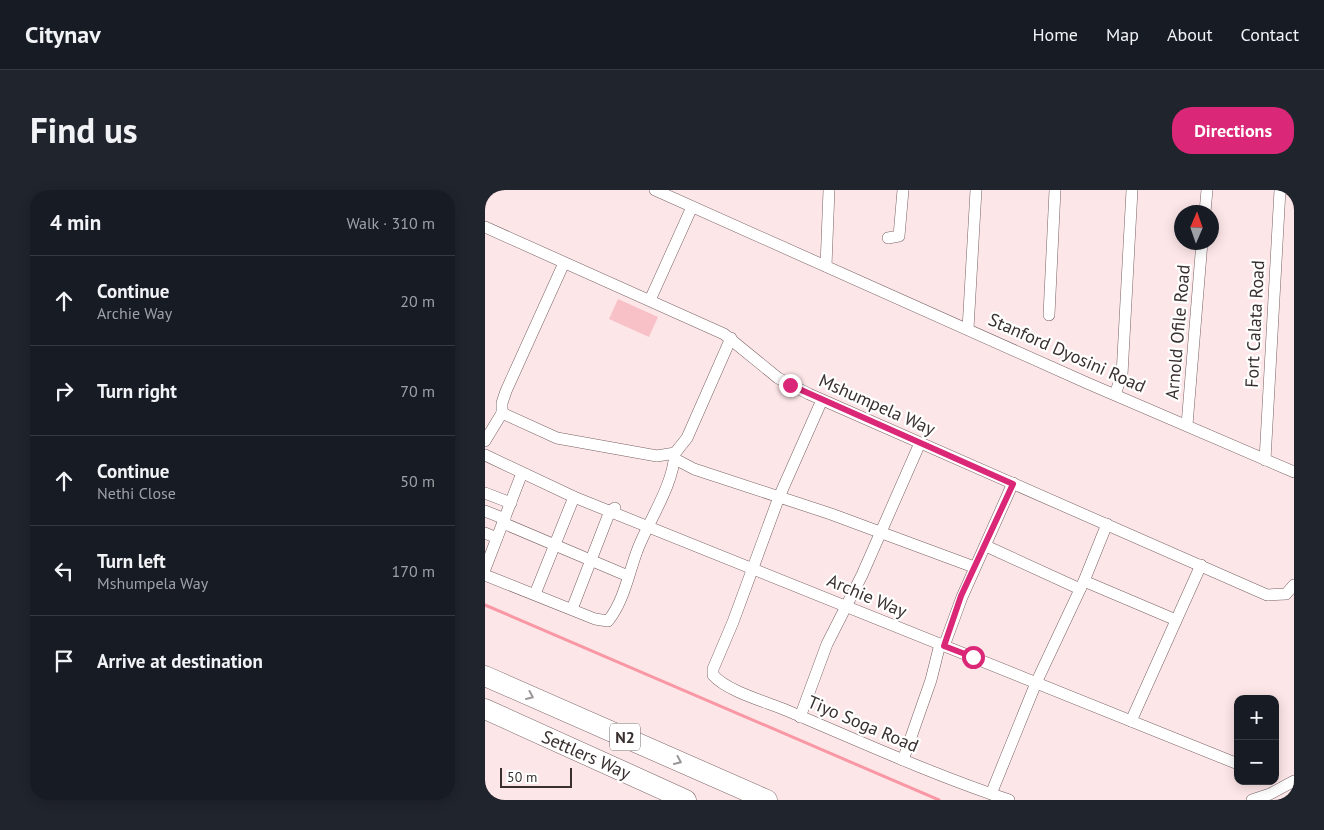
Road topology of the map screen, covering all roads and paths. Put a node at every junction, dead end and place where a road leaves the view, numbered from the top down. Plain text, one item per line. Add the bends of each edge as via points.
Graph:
1 (655, 190) edge
2 (829, 190) edge
3 (903, 190) edge
4 (976, 190) edge
5 (1055, 190) edge
6 (1132, 190) edge
7 (1207, 190) edge
8 (1280, 190) edge
9 (1206, 205) edge
10 (692, 207) junction
11 (485, 227) edge
12 (887, 238) dead end
13 (1201, 250) edge
14 (564, 262) junction
15 (826, 266) junction
16 (650, 300) junction
17 (1049, 315) dead end
18 (968, 329) junction
19 (731, 338) junction
20 (1115, 394) junction
21 (822, 400) junction
22 (502, 413) junction
23 (1187, 425) junction
24 (485, 440) edge
25 (921, 442) junction
26 (485, 455) edge
27 (675, 456) junction
28 (1265, 460) junction
29 (1294, 472) edge
30 (522, 473) junction
31 (1013, 484) junction
32 (485, 493) edge
33 (575, 497) junction
34 (779, 497) junction
35 (511, 503) junction
36 (485, 511) edge
37 (610, 511) junction
38 (504, 521) junction
39 (649, 523) junction
40 (1107, 524) junction
41 (882, 528) junction
42 (485, 533) edge
43 (497, 538) junction
44 (554, 546) junction
45 (986, 546) junction
46 (592, 561) junction
47 (1201, 565) junction
48 (751, 567) junction
49 (974, 568) junction
50 (485, 569) edge
51 (485, 575) edge
52 (628, 576) junction
53 (1082, 585) junction
54 (1294, 585) edge
55 (535, 594) junction
56 (1290, 596) edge
57 (845, 607) junction
58 (572, 609) junction
59 (1178, 617) junction
60 (942, 645) junction
61 (485, 676) edge
62 (1036, 683) junction
63 (485, 709) edge
64 (800, 716) junction
65 (1131, 721) junction
66 (903, 760) junction
67 (1234, 762) edge
68 (1291, 783) edge
69 (991, 794) junction
70 (686, 800) edge
71 (767, 800) edge
72 (1009, 800) edge
73 (1252, 800) edge

1 - 10 street, Stanford Dyosini Road
2 - 15 street
3 - 12 street via 899,236
4 - 18 street
5 - 17 street
6 - 20 street via 1122,375
7 - 9 street
8 - 28 street, Fort Calata Road
10 - 15 street, Stanford Dyosini Road
10 - 16 street
11 - 14 street, Mshumpela Way
13 - 23 street, Arnold Ofile Road
14 - 16 street, Mshumpela Way
14 - 22 street via 506,391
15 - 18 street, Stanford Dyosini Road
16 - 19 street, Mshumpela Way
18 - 20 street, Stanford Dyosini Road
19 - 21 street, Mshumpela Way via 778,378
19 - 27 street via 687,438
20 - 23 street, Stanford Dyosini Road
21 - 25 street, Mshumpela Way
21 - 34 street
22 - 24 street
22 - 27 street via 557,438 657,456
23 - 28 street, Stanford Dyosini Road
25 - 31 street, Mshumpela Way
25 - 41 street
26 - 30 street, Archie Way
27 - 34 street via 694,469
27 - 39 street
28 - 29 street, Stanford Dyosini Road
30 - 33 street, Archie Way
30 - 35 street
31 - 40 street, Mshumpela Way
31 - 45 street
32 - 35 street
33 - 37 street, Archie Way
33 - 44 street
34 - 41 street
34 - 48 street
35 - 38 street
36 - 38 street
37 - 39 street, Archie Way
37 - 46 street
38 - 43 street
38 - 44 street
39 - 48 street, Archie Way
39 - 52 street
40 - 47 street, Mshumpela Way
40 - 53 street
41 - 49 street
41 - 57 street
42 - 43 street
43 - 50 street
44 - 46 street
44 - 55 street
45 - 49 street
45 - 53 street
46 - 52 street
46 - 58 street
47 - 56 street, Mshumpela Way via 1267,595
47 - 59 street
48 - 57 street, Archie Way
48 - 64 street, Tiyo Soga Road via 713,669 714,676 730,687
49 - 60 street
51 - 55 street
52 - 58 street via 610,618 604,621
53 - 59 street
53 - 62 street
54 - 56 street
55 - 58 street
57 - 60 street, Archie Way
57 - 64 street via 823,652
59 - 65 street
60 - 62 street, Archie Way
60 - 66 street
61 -> 71 highway, Settlers Way / N2
62 - 65 street, Archie Way
62 - 69 street
63 - 70 highway, Settlers Way / N2
64 - 66 street, Tiyo Soga Road
65 - 67 street, Archie Way
66 - 69 street, Tiyo Soga Road
68 - 73 street
69 - 72 street, Tiyo Soga Road

